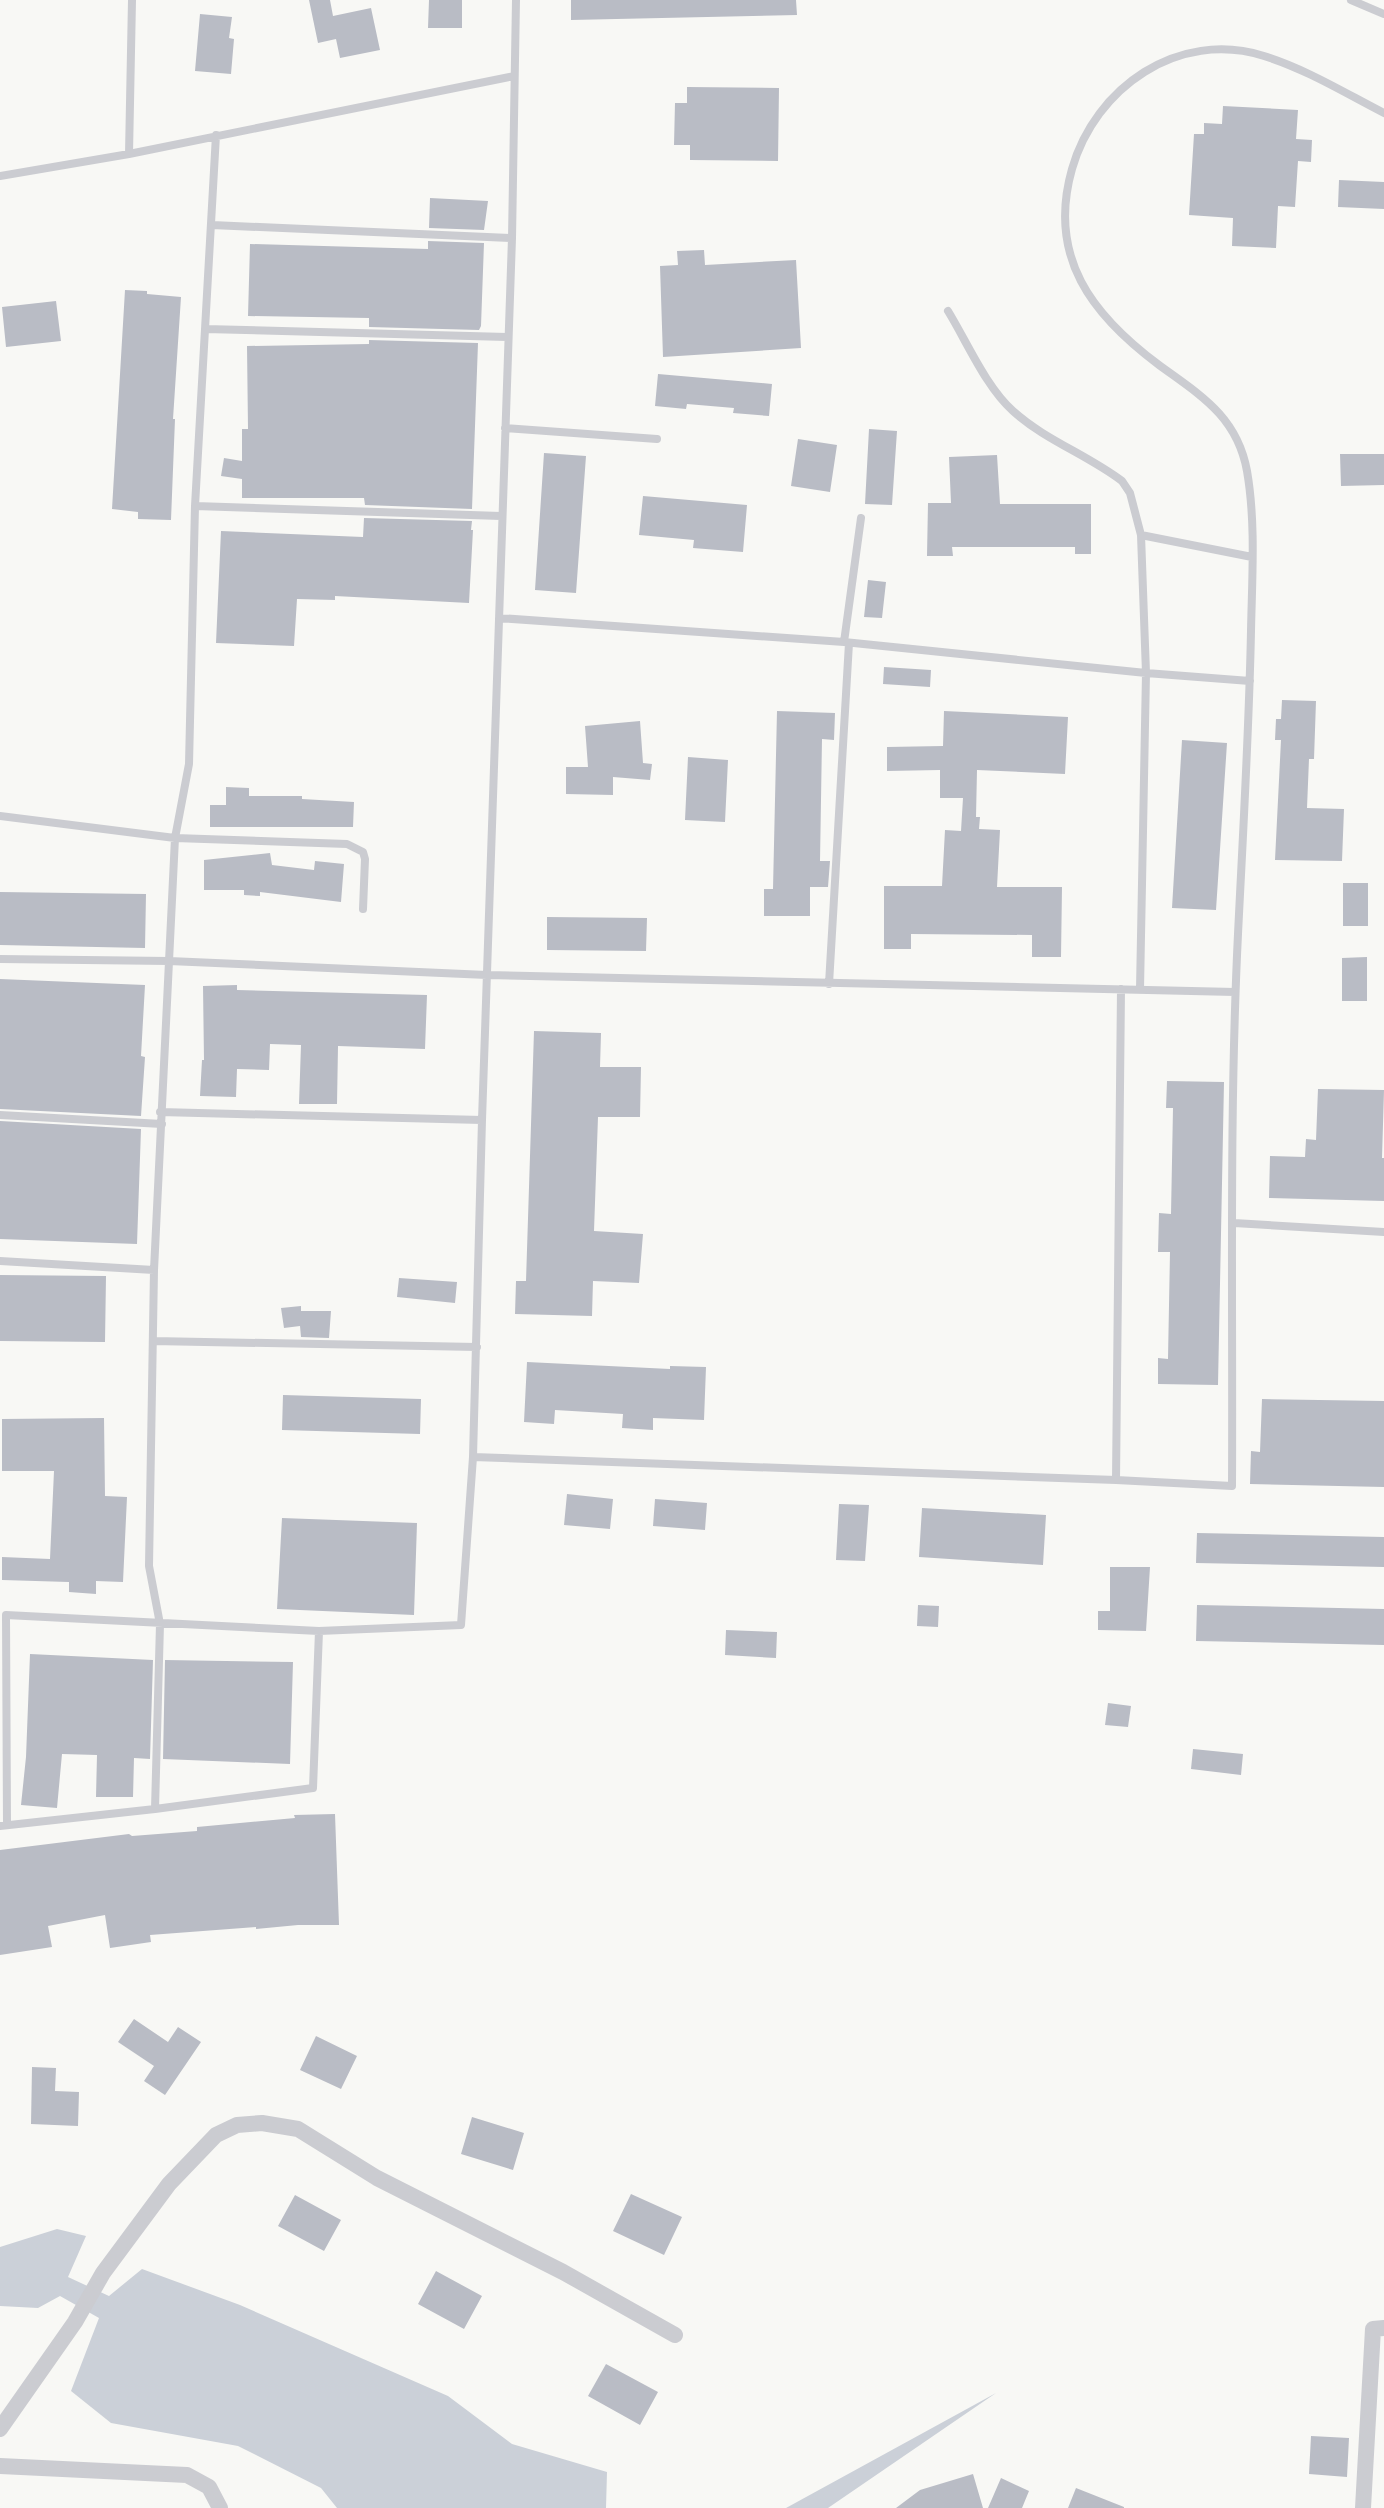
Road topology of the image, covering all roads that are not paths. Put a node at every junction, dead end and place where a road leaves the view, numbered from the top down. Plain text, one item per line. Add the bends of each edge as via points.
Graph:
1 (132, 0) edge
2 (516, 0) edge
3 (1351, 0) edge
4 (1384, 14) edge
5 (514, 76) junction
6 (1384, 113) edge
7 (216, 135) junction
8 (129, 154) junction
9 (0, 176) edge
10 (212, 225) junction
11 (512, 238) junction
12 (948, 310) dead end
13 (205, 329) junction
14 (507, 337) junction
15 (505, 428) junction
16 (657, 439) dead end
17 (195, 506) junction
18 (501, 516) junction
19 (861, 518) dead end
20 (1141, 535) junction
21 (1252, 557) junction
22 (500, 618) junction
23 (847, 642) junction
24 (1146, 673) junction
25 (1250, 681) junction
26 (0, 816) edge
27 (175, 838) junction
28 (363, 909) dead end
29 (0, 959) edge
30 (169, 961) junction
31 (487, 975) junction
32 (829, 984) junction
33 (1121, 989) junction
34 (1140, 989) junction
35 (1235, 992) junction
36 (160, 1112) junction
37 (0, 1115) edge
38 (482, 1120) junction
39 (162, 1124) junction
40 (1234, 1223) junction
41 (1384, 1232) edge
42 (0, 1261) edge
43 (154, 1270) junction
44 (153, 1341) junction
45 (477, 1347) junction
46 (473, 1457) junction
47 (1116, 1480) junction
48 (160, 1624) junction
49 (319, 1631) junction
50 (155, 1809) junction
51 (3, 1826) edge
52 (1384, 2328) edge
53 (675, 2335) dead end
54 (0, 2429) edge
55 (0, 2466) edge
56 (220, 2508) edge
57 (1363, 2508) edge

1 - 8 lane
2 - 5 lane
3 - 4 lane
5 - 7 lane
5 - 11 lane
6 - 21 lane via 1262,55 1200,50 1147,69 1118,90 1085,134 1071,172 1065,226 1070,261 1080,284 1119,332 1217,409 1231,427 1247,470
7 - 8 lane
7 - 10 lane
8 - 9 lane
10 - 11 lane
10 - 13 lane
11 - 14 lane
12 - 20 lane via 993,386 1013,411 1122,482 1130,493
13 - 14 lane
13 - 17 lane
14 - 15 lane
15 - 16 lane
15 - 18 lane
17 - 18 lane
17 - 27 lane via 189,764
18 - 22 lane
19 - 23 lane
20 - 21 lane
20 - 24 lane
21 - 25 lane
22 - 23 lane
22 - 31 lane
23 - 24 lane
23 - 32 lane
24 - 25 lane
24 - 34 lane
25 - 35 lane
26 - 27 lane
27 - 28 lane via 356,847 365,859
27 - 30 lane
29 - 30 lane
30 - 31 lane
30 - 36 lane
31 - 32 lane
31 - 38 lane
32 - 33 lane
33 - 34 lane
33 - 47 lane
34 - 35 lane
35 - 40 lane
36 - 38 lane
36 - 39 lane
37 - 39 lane
38 - 45 lane
39 - 43 lane
40 - 41 lane
40 - 47 lane via 1232,1486
42 - 43 lane
43 - 44 lane
44 - 45 lane
44 - 48 lane via 148,1566
45 - 46 lane
46 - 47 lane
46 - 49 lane via 461,1625
48 - 49 lane
48 - 50 lane
48 - 51 lane via 6,1616
49 - 50 lane via 313,1788
50 - 51 lane
52 - 57 street via 1373,2329
53 - 54 street via 563,2272 377,2178 298,2129 262,2123 237,2125 216,2135 169,2184 103,2273 75,2322
55 - 56 street via 187,2475 209,2487

